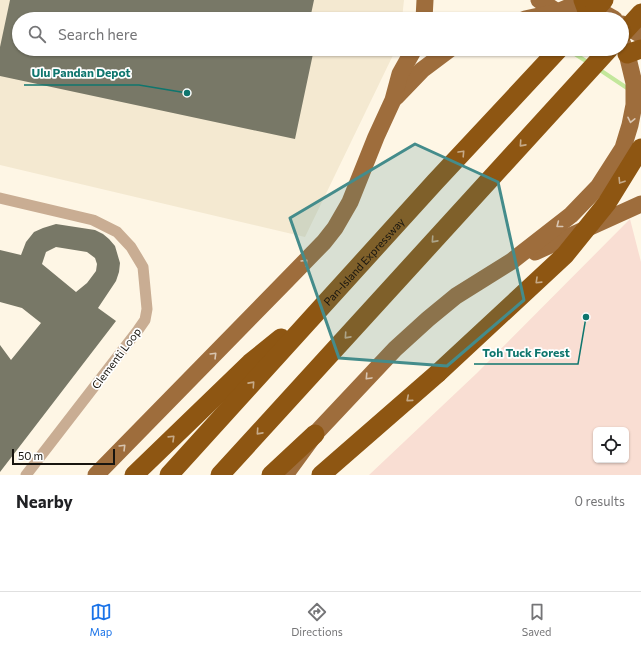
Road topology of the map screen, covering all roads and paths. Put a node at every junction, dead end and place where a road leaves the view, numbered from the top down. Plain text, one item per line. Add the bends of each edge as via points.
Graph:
1 (425, 0) edge
2 (539, 0) edge
3 (604, 0) edge
4 (584, 5) edge
5 (424, 12) edge
6 (558, 12) edge
7 (569, 12) edge
8 (598, 12) edge
9 (641, 13) edge
10 (629, 26) edge
11 (629, 28) edge
12 (641, 34) edge
13 (630, 51) edge
14 (410, 56) edge
15 (441, 56) edge
16 (552, 56) edge
17 (603, 56) edge
18 (393, 100) junction
19 (641, 148) edge
20 (0, 198) edge
21 (641, 204) edge
22 (512, 261) junction
23 (311, 319) junction
24 (315, 434) junction
25 (26, 475) edge
26 (96, 475) edge
27 (134, 475) edge
28 (169, 475) edge
29 (220, 475) edge
30 (272, 475) edge
31 (285, 475) edge
32 (321, 475) edge

1 - 5 main road
2 - 6 main road
3 - 4 highway, bridge
4 - 7 main road
4 - 8 main road
9 - 10 highway, bridge
11 - 12 main road
13 -> 22 main road via 634,105 623,148 598,187 571,216
14 - 18 main road via 400,74
15 - 18 main road via 422,70
23 -> 16 highway, Pan-Island Expressway
17 -> 29 highway
26 -> 18 main road via 324,242 350,202
19 -> 32 highway, bridge via 607,203 565,255 438,373
20 - 25 street, Clementi Loop via 93,220 117,232 131,247 143,267 147,309 145,320 138,330
21 - 22 main road
22 -> 24 main road via 456,296 428,319 395,349
27 -> 23 highway via 250,363
28 -> 23 highway, Pan-Island Expressway
24 - 30 highway
24 - 31 main road

